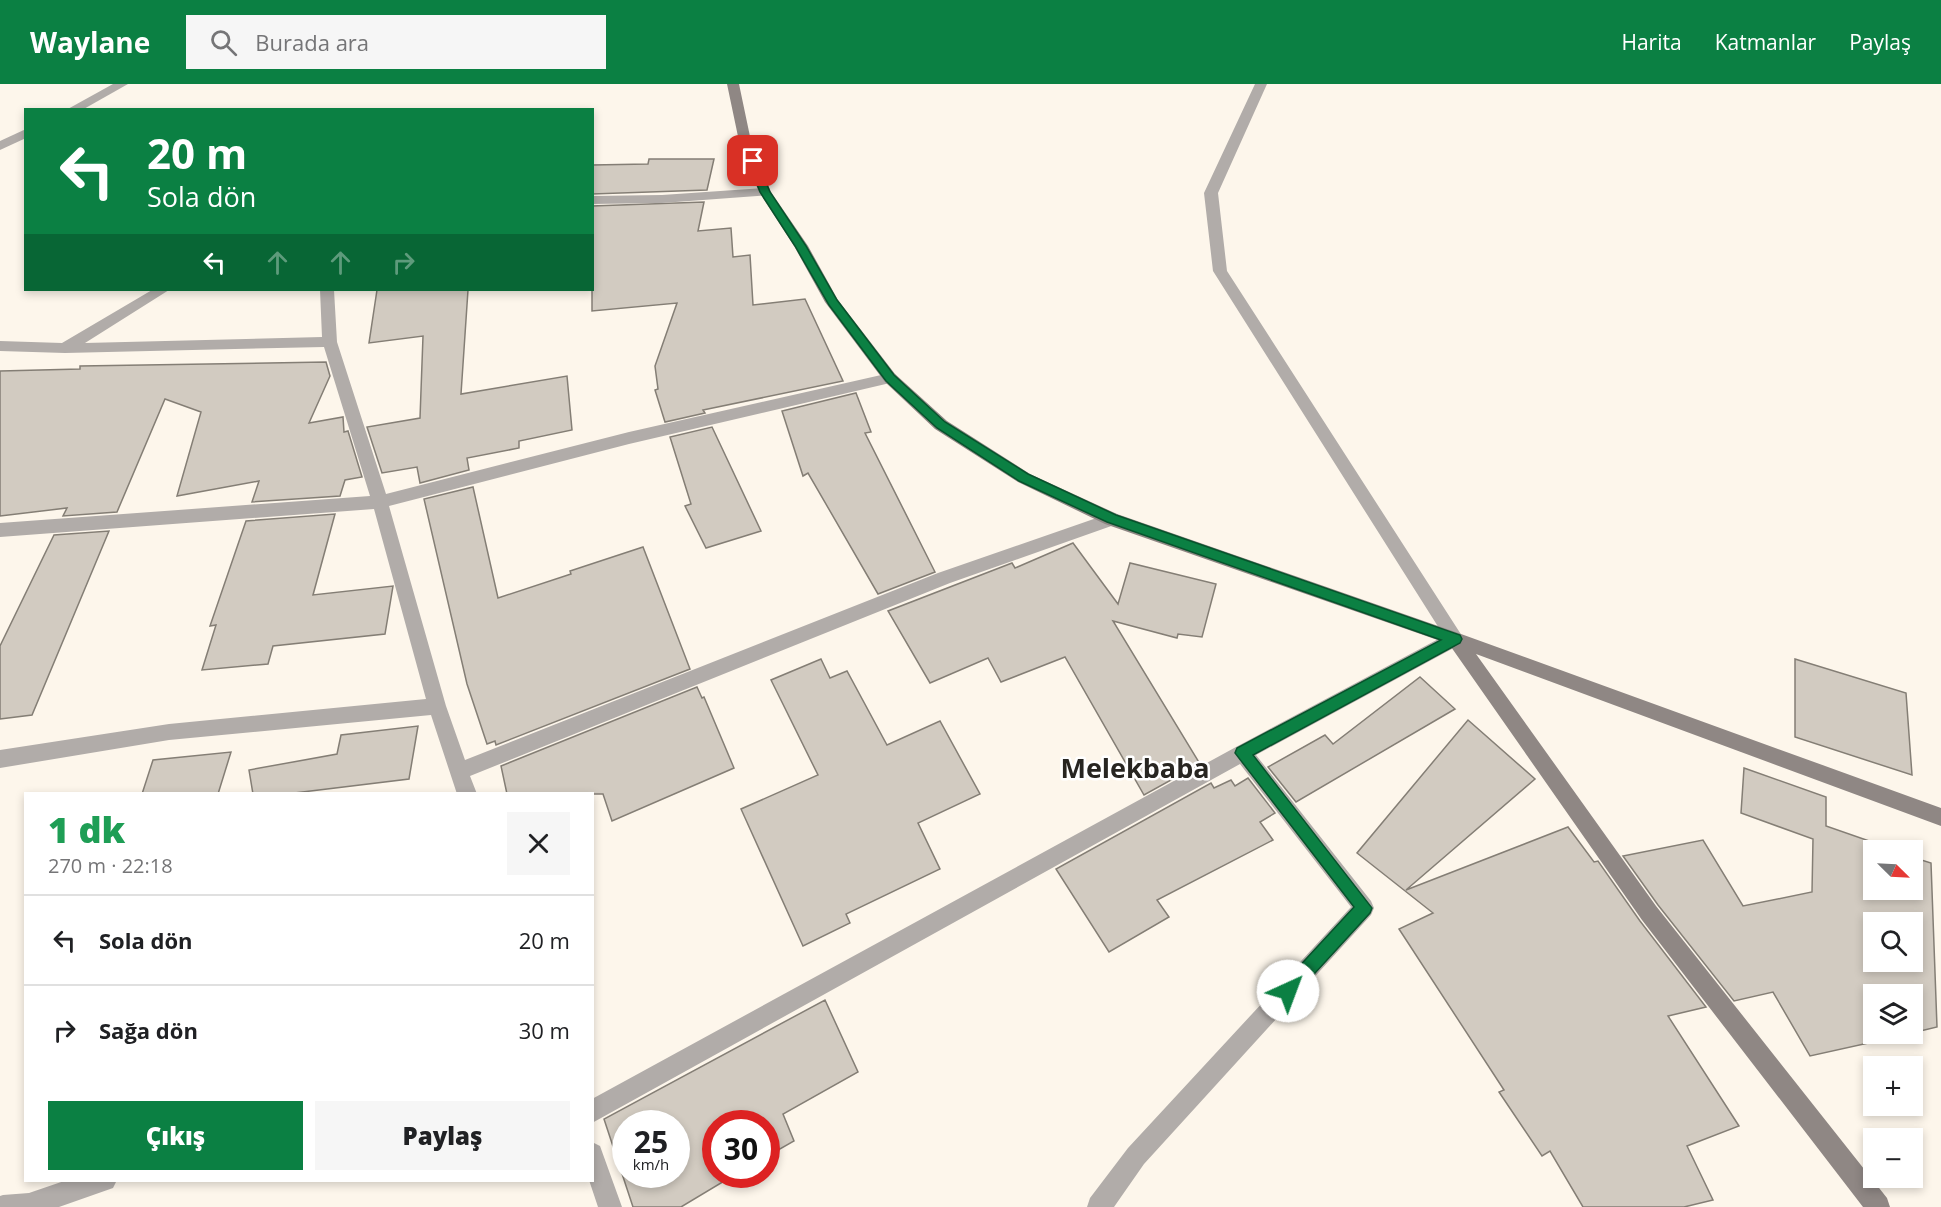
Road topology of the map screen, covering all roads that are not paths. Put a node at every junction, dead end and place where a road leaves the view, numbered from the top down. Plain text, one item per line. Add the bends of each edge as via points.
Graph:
1 (122, 84) edge
2 (733, 84) edge
3 (1259, 84) edge
4 (76, 108) edge
5 (24, 134) edge
6 (0, 146) edge
7 (765, 192) junction
8 (594, 200) edge
9 (160, 291) edge
10 (327, 291) edge
11 (330, 342) junction
12 (0, 346) edge
13 (65, 348) junction
14 (890, 378) junction
15 (380, 501) junction
16 (1111, 519) junction
17 (0, 530) edge
18 (1455, 639) junction
19 (437, 706) junction
20 (1243, 753) junction
21 (0, 759) edge
22 (460, 771) junction
23 (466, 792) edge
24 (1941, 817) edge
25 (594, 1111) edge
26 (594, 1160) edge
27 (99, 1182) edge
28 (29, 1206) edge
29 (3, 1207) edge
30 (610, 1207) edge
31 (1099, 1207) edge
32 (1878, 1207) edge

1 - 4 street
2 - 7 street via 746,146
3 - 18 street via 1211,193 1220,270
5 - 6 street
7 - 8 street
7 - 14 street via 832,302
9 - 13 street
10 - 11 street
11 - 13 street
11 - 15 street
12 - 13 street
14 - 15 street
14 - 16 street via 950,431 1024,477
15 - 17 street
15 - 19 street
16 - 18 street
16 - 22 street via 944,578
18 - 20 street
18 - 24 street
18 - 32 street via 1650,914
19 - 21 street via 170,732
19 - 22 street
20 - 25 street
20 - 31 street via 1364,908 1136,1156
22 - 23 street
26 - 30 street
27 - 28 street
28 - 29 street

